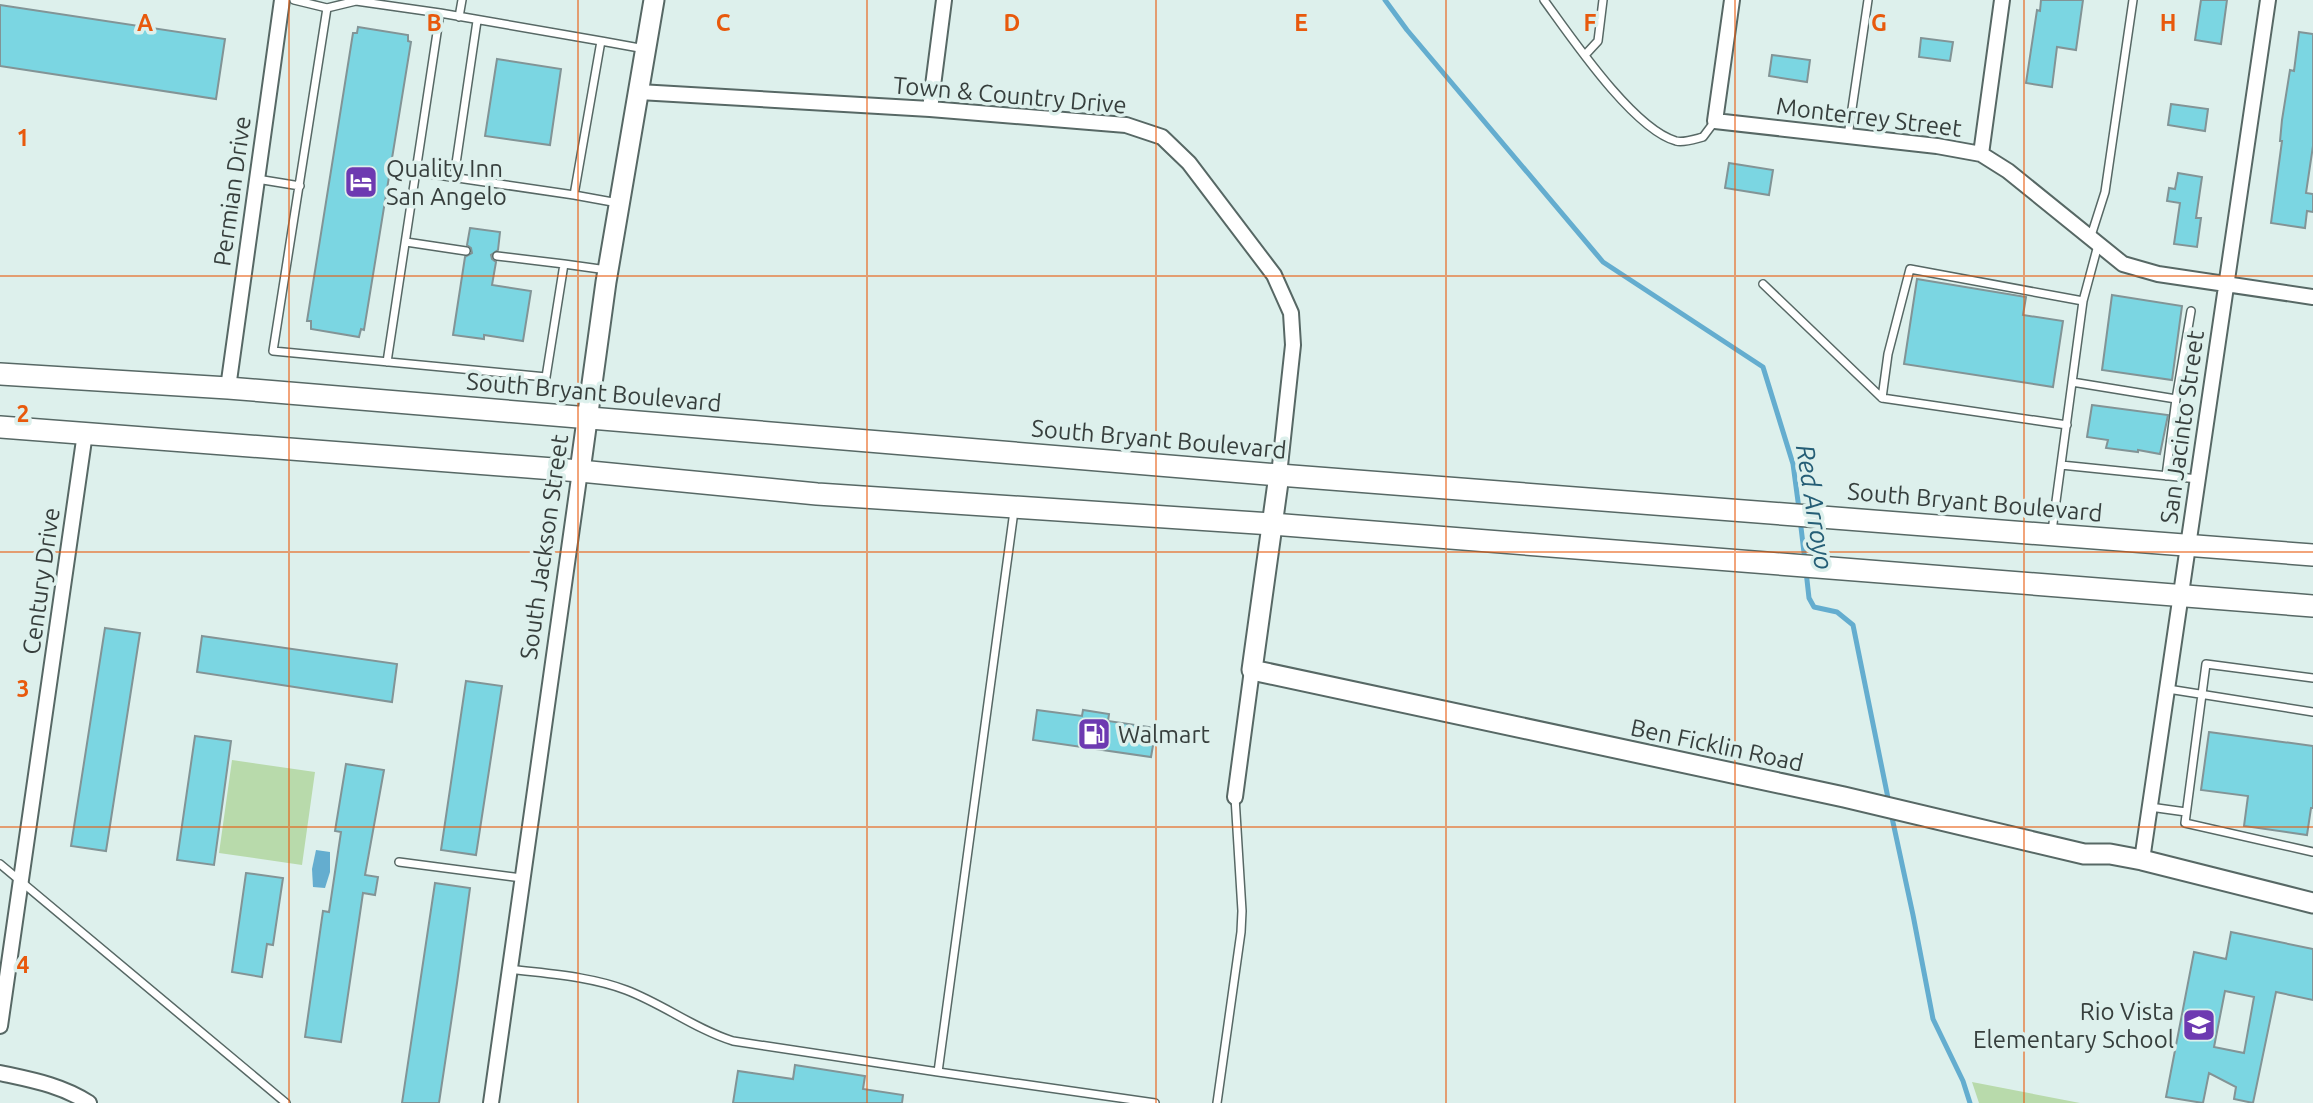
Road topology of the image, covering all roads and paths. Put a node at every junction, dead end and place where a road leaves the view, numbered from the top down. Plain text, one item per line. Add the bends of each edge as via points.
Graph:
1 (282, 0) edge
2 (294, 0) edge
3 (462, 0) edge
4 (654, 0) edge
5 (944, 0) edge
6 (1545, 0) edge
7 (1603, 0) edge
8 (1732, 0) edge
9 (1868, 0) edge
10 (2002, 0) edge
11 (2133, 0) edge
12 (2268, 0) edge
13 (327, 8) junction
14 (440, 13) junction
15 (459, 17) junction
16 (477, 21) junction
17 (601, 41) junction
18 (646, 49) junction
19 (1585, 55) junction
20 (639, 92) junction
21 (930, 109) junction
22 (1715, 121) junction
23 (1848, 136) junction
24 (1981, 154) junction
25 (416, 173) junction
26 (454, 177) junction
27 (257, 179) junction
28 (300, 186) junction
29 (574, 195) junction
30 (620, 203) junction
31 (406, 242) junction
32 (2094, 242) junction
33 (466, 251) dead end
34 (497, 256) dead end
35 (564, 264) junction
36 (608, 270) junction
37 (1763, 284) dead end
38 (2226, 284) junction
39 (2313, 297) edge
40 (2083, 301) junction
41 (2191, 311) dead end
42 (387, 362) junction
43 (0, 374) edge
44 (2072, 382) junction
45 (229, 388) junction
46 (1882, 398) junction
47 (2176, 399) junction
48 (587, 419) junction
49 (2067, 425) junction
50 (0, 427) edge
51 (85, 433) junction
52 (2062, 465) junction
53 (580, 471) junction
54 (1279, 475) junction
55 (2166, 476) junction
56 (2198, 479) junction
57 (1015, 506) junction
58 (1272, 524) junction
59 (2052, 535) junction
60 (2188, 545) junction
61 (2313, 551) edge
62 (2181, 596) junction
63 (2313, 606) edge
64 (1252, 670) junction
65 (2313, 678) edge
66 (2167, 689) junction
67 (2201, 694) junction
68 (2313, 712) edge
69 (1235, 797) joint
70 (2150, 807) junction
71 (2186, 812) junction
72 (2313, 852) edge
73 (2142, 860) junction
74 (399, 862) dead end
75 (0, 864) edge
76 (522, 878) junction
77 (22, 881) junction
78 (2313, 903) edge
79 (509, 969) junction
80 (0, 1026) edge
81 (938, 1072) junction
82 (0, 1073) edge
83 (89, 1103) edge
84 (286, 1103) edge
85 (491, 1103) edge
86 (1155, 1103) edge
87 (1217, 1103) edge

1 - 27 street, Permian Drive
2 - 13 lane
3 - 15 lane
4 - 18 street, South Jackson Street
5 - 21 street
6 - 19 lane
7 - 19 lane via 1598,41
8 - 22 street
9 - 23 lane
10 - 24 street
11 - 32 lane
12 - 38 street, San Jacinto Street
13 - 14 lane via 356,1
13 - 28 lane
14 - 15 lane
14 - 25 lane
15 - 16 lane
16 - 17 lane
16 - 26 lane
17 - 18 lane
17 - 29 lane
18 - 20 street, South Jackson Street
19 - 22 lane via 1622,100 1657,132 1679,142 1703,137
20 - 21 street, Town & Country Drive
20 - 30 street, South Jackson Street
21 - 54 street, Town & Country Drive via 1125,125 1163,137 1189,163 1274,275 1291,313 1293,345
22 - 23 street, Monterrey Street
23 - 24 street, Monterrey Street
24 - 32 street, Monterrey Street via 2008,170
25 - 26 lane
25 - 31 lane
26 - 29 lane
27 - 28 lane
27 - 45 street, Permian Drive
28 - 42 lane via 274,351
29 - 30 lane
30 - 36 street, South Jackson Street
31 - 33 lane
31 - 42 lane
32 - 38 street, Monterrey Street via 2123,264
32 - 40 lane
34 - 35 lane
35 - 36 lane
35 - 42 lane via 546,377
36 - 48 street, South Jackson Street
37 - 46 lane
38 - 39 street, Monterrey Street
38 - 56 street, San Jacinto Street
40 - 44 lane
40 - 46 lane via 1910,270 1888,354
41 - 47 lane
43 - 45 main road, South Bryant Boulevard
44 - 47 lane
44 - 49 lane
45 - 48 main road, South Bryant Boulevard
46 - 49 lane
47 - 55 lane
48 - 53 street, South Jackson Street
48 - 54 main road, South Bryant Boulevard
49 - 52 lane
50 - 51 main road
51 - 53 main road
51 - 77 street, Century Drive
52 - 55 lane
52 - 59 lane
53 - 57 main road via 817,494
53 - 76 street, South Jackson Street
54 - 58 street
54 - 59 main road, South Bryant Boulevard
55 - 56 lane
56 - 60 street, San Jacinto Street
57 - 58 main road
57 - 81 lane
58 - 62 main road
58 - 64 street
59 - 60 main road, South Bryant Boulevard
60 - 61 main road, South Bryant Boulevard
60 - 62 street, San Jacinto Street
62 - 63 main road
62 - 66 street, San Jacinto Street
64 - 69 street
64 - 73 street, Ben Ficklin Road via 1844,797 2084,854
65 - 67 lane via 2206,664
66 - 67 lane
66 - 70 street, San Jacinto Street
67 - 68 lane
67 - 71 lane
69 - 87 lane via 1241,932
70 - 71 lane
70 - 73 street, San Jacinto Street
71 - 72 lane via 2185,823
73 - 78 street, Ben Ficklin Road
74 - 76 lane
75 - 77 lane
76 - 79 street, South Jackson Street
77 - 80 street, Century Drive
77 - 84 lane
79 - 81 lane via 625,990 733,1041
79 - 85 street, South Jackson Street
81 - 86 lane
82 - 83 street via 55,1085

